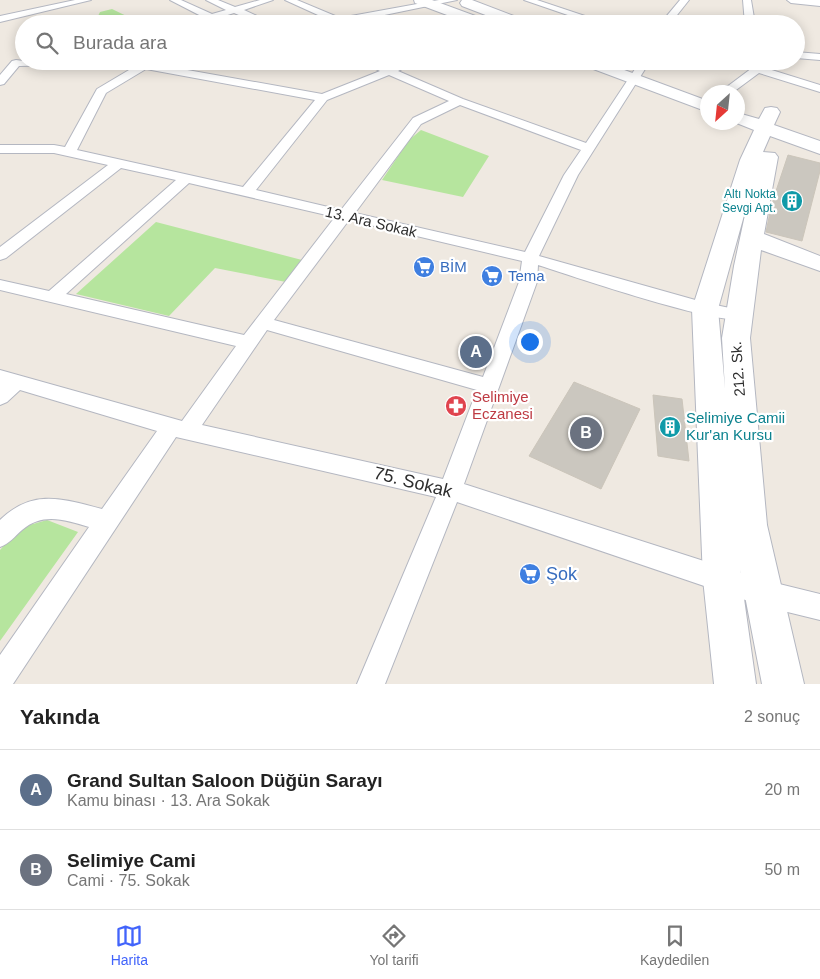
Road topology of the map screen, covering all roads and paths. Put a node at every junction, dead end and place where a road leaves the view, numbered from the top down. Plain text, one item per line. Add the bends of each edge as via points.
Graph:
1 (87, 0) edge
2 (174, 0) edge
3 (210, 0) edge
4 (269, 0) edge
5 (288, 0) edge
6 (453, 0) edge
7 (459, 0) edge
8 (528, 0) edge
9 (685, 0) edge
10 (747, 0) edge
11 (792, 0) edge
12 (426, 2) edge
13 (820, 3) edge
14 (61, 6) junction
15 (235, 10) junction
16 (19, 15) edge
17 (54, 15) edge
18 (207, 15) edge
19 (218, 15) edge
20 (248, 15) edge
21 (322, 15) edge
22 (369, 15) edge
23 (460, 15) edge
24 (498, 15) edge
25 (576, 15) edge
26 (672, 15) edge
27 (749, 15) edge
28 (15, 16) edge
29 (0, 19) edge
30 (805, 56) edge
31 (820, 57) edge
32 (15, 63) edge
33 (0, 64) edge
34 (15, 64) edge
35 (137, 70) edge
36 (166, 70) edge
37 (389, 70) joint
38 (634, 70) edge
39 (641, 70) edge
40 (647, 70) edge
41 (752, 70) edge
42 (770, 70) edge
43 (670, 76) dead end
44 (0, 82) edge
45 (735, 85) edge
46 (820, 89) edge
47 (323, 98) junction
48 (459, 102) junction
49 (700, 103) edge
50 (745, 104) edge
51 (745, 119) edge
52 (775, 122) junction
53 (588, 148) junction
54 (820, 148) edge
55 (0, 149) edge
56 (69, 152) junction
57 (119, 163) junction
58 (186, 178) junction
59 (246, 193) junction
60 (344, 216) junction
61 (752, 238) junction
62 (0, 255) edge
63 (530, 258) junction
64 (820, 264) edge
65 (0, 285) edge
66 (51, 298) junction
67 (705, 309) junction
68 (738, 315) junction
69 (262, 323) junction
70 (248, 342) junction
71 (5, 385) edge
72 (489, 386) junction
73 (179, 429) junction
74 (450, 490) junction
75 (106, 521) junction
76 (0, 536) edge
77 (722, 579) junction
78 (763, 593) junction
79 (820, 607) edge
80 (0, 679) edge
81 (371, 684) edge
82 (735, 684) edge
83 (782, 684) edge

1 - 14 street
2 - 18 street
3 - 15 street
4 - 15 street
5 - 21 street
6 - 12 street
7 - 24 street
8 - 25 street
9 - 26 street
10 - 27 street
11 - 13 street
12 - 22 street
12 - 23 street
14 - 16 street
14 - 17 street
15 - 19 street
15 - 20 street
28 - 29 street
30 - 31 street
32 - 33 street
34 - 44 street
35 - 56 street via 101,91
36 - 47 street
37 - 47 street
37 - 48 street
38 - 53 street
39 - 49 street
40 - 43 street
41 - 45 street
42 - 46 street
47 - 59 street
48 - 53 street
48 - 60 street via 417,121
50 - 52 street
51 - 52 street
52 - 54 street
52 - 61 street, 212. Sk.
52 - 67 street via 750,160
53 - 63 street
55 - 56 street, 13. Ara Sokak
56 - 57 street, 13. Ara Sokak
57 - 58 street, 13. Ara Sokak
57 - 62 street
58 - 59 street, 13. Ara Sokak
58 - 66 street
59 - 60 street, 13. Ara Sokak
60 - 63 street, 13. Ara Sokak
60 - 69 street
61 - 64 street
61 - 68 street, 212. Sk.
63 - 67 street, 13. Ara Sokak
63 - 72 street via 528,282
65 - 66 street
66 - 70 street
67 - 68 street, 13. Ara Sokak
67 - 77 street
68 - 78 street, 212. Sk. via 736,338 749,525
69 - 70 street
69 - 72 street
70 - 73 street
71 - 73 street, 75. Sokak
72 - 74 street
73 - 74 street, 75. Sokak
73 - 75 street
74 - 77 street, 75. Sokak
74 - 81 street
75 - 76 street via 49,506 32,509 14,520
75 - 80 street
77 - 78 street, 75. Sokak
77 - 82 street
78 - 79 street, 75. Sokak
78 - 83 street, 212. Sk.

